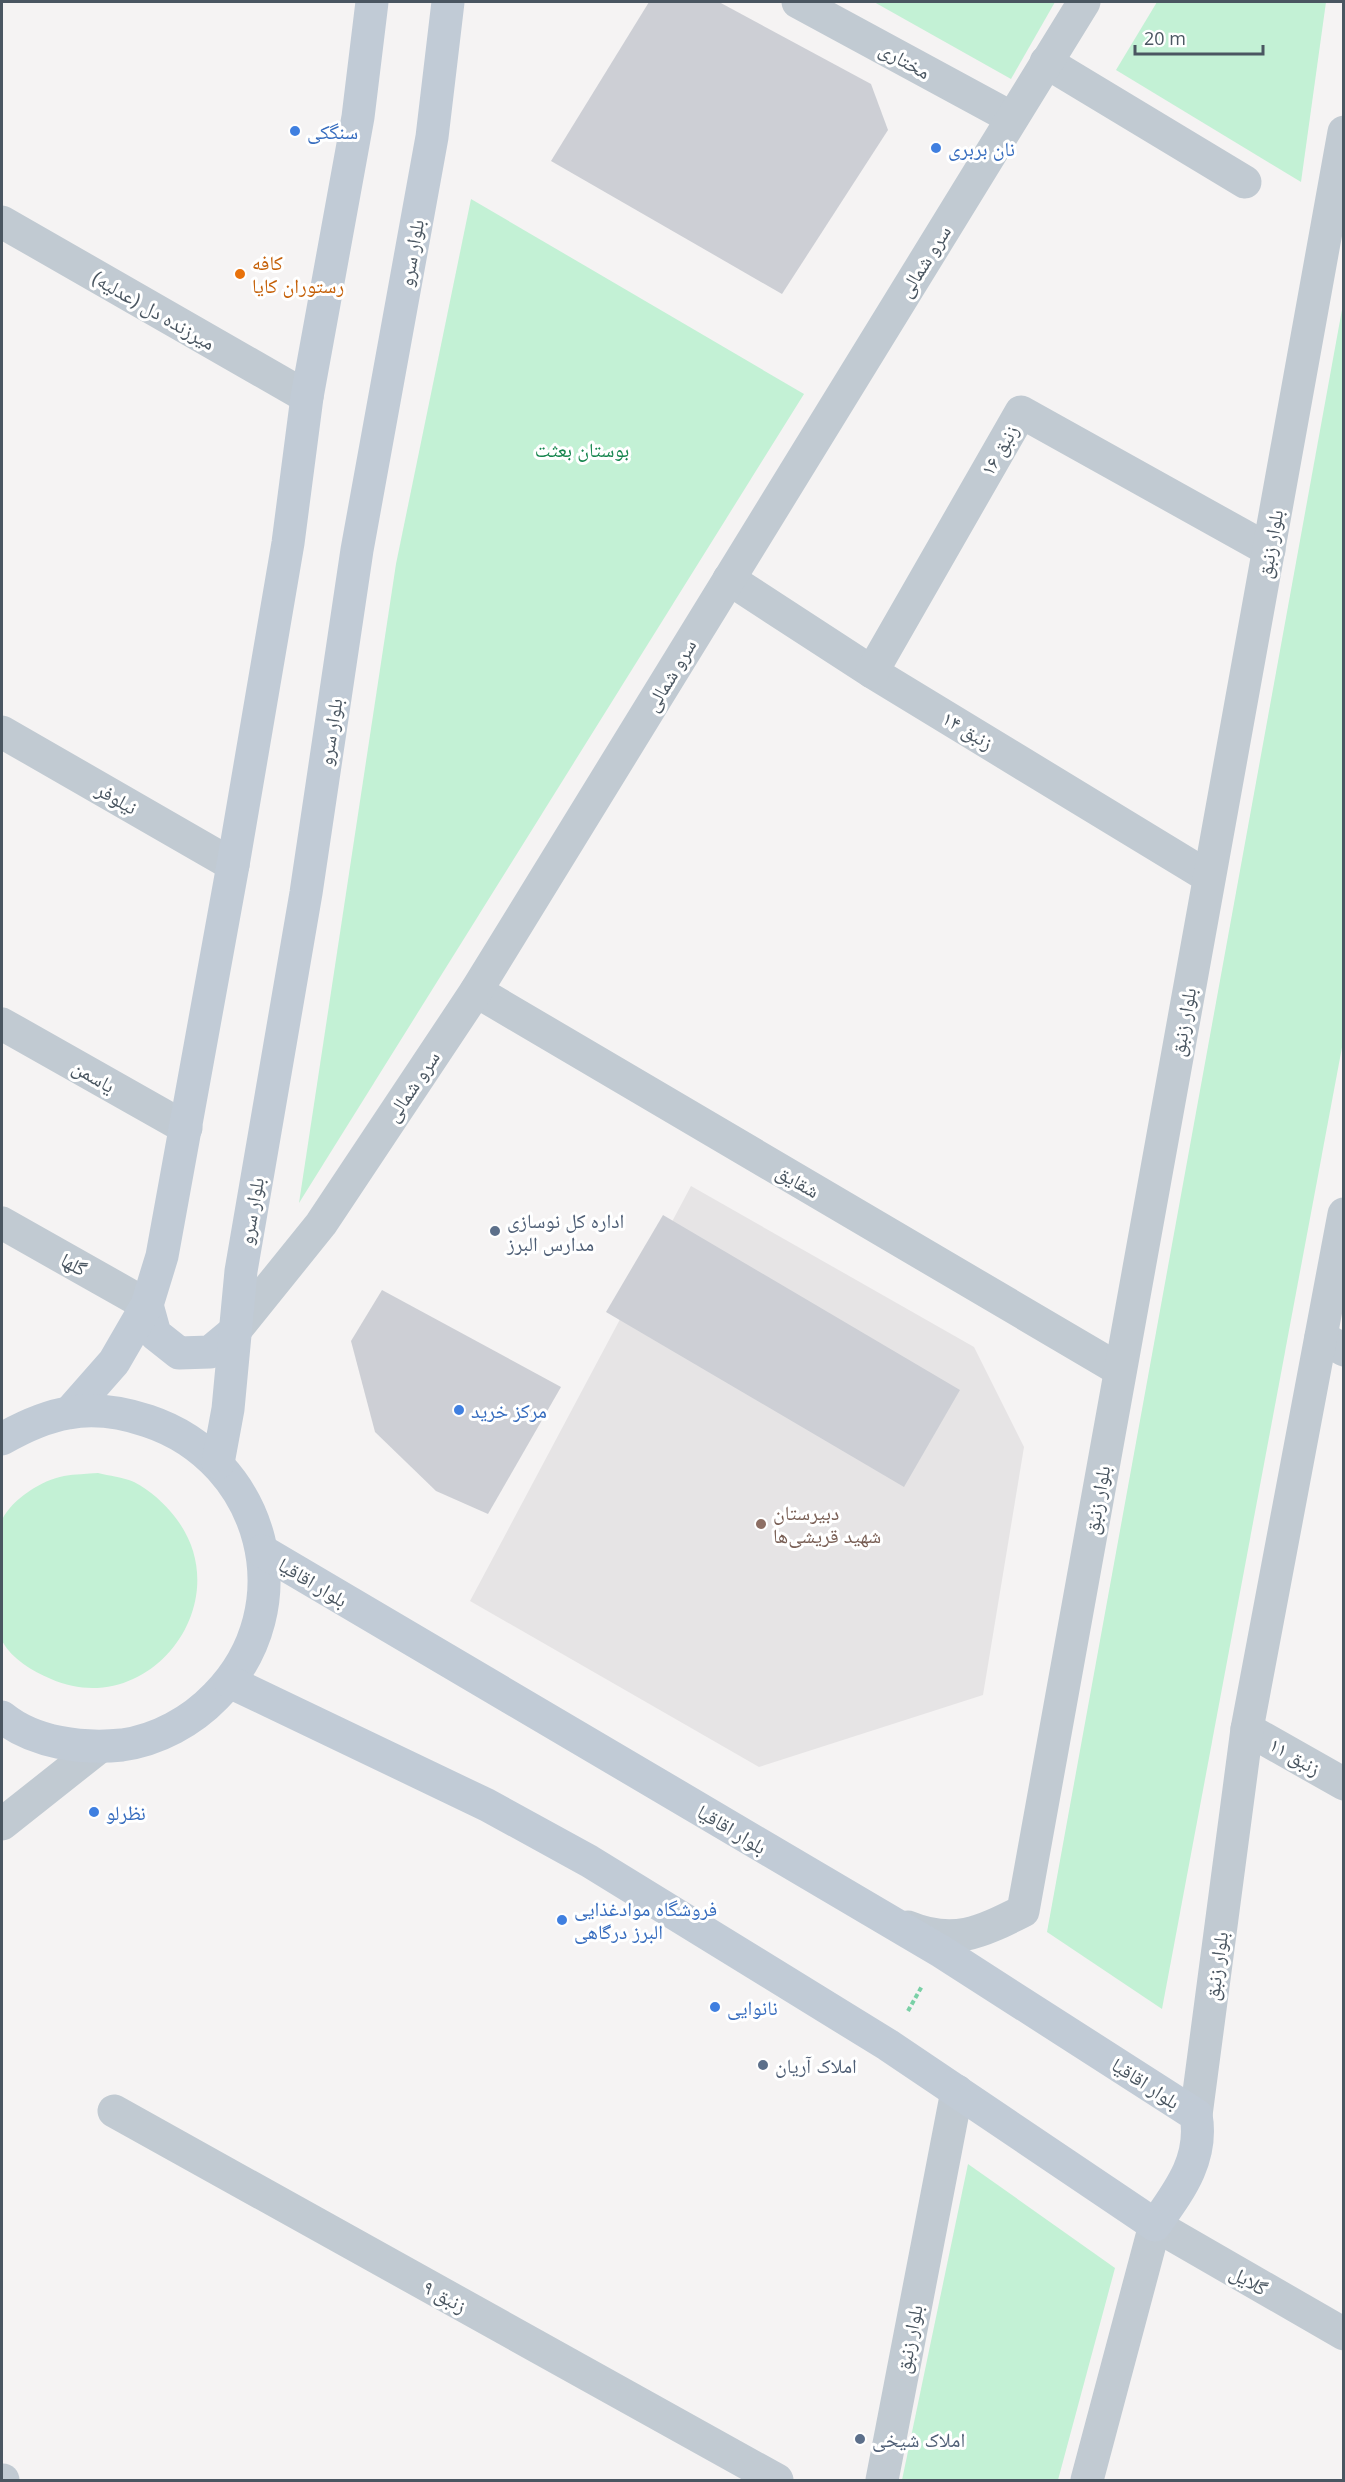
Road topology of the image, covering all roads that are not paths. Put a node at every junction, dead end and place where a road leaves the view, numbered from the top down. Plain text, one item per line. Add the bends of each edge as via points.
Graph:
1 (372, 2) edge
2 (448, 2) edge
3 (798, 2) edge
4 (1084, 2) edge
5 (1047, 62) junction
6 (1012, 118) junction
7 (1344, 132) edge
8 (1245, 182) dead end
9 (2, 222) edge
10 (306, 397) junction
11 (1269, 550) junction
12 (729, 579) junction
13 (872, 672) junction
14 (2, 732) edge
15 (233, 864) junction
16 (1209, 877) junction
17 (476, 991) junction
18 (2, 1024) edge
19 (186, 1128) junction
20 (1344, 1214) edge
21 (2, 1223) edge
22 (147, 1305) junction
23 (234, 1332) junction
24 (1332, 1343) edge
25 (1120, 1370) junction
26 (70, 1412) junction
27 (2, 1439) edge
28 (218, 1463) junction
29 (262, 1551) junction
30 (230, 1682) junction
31 (2, 1718) edge
32 (1247, 1729) junction
33 (98, 1748) junction
34 (1344, 1784) edge
35 (2, 1824) edge
36 (880, 1916) junction
37 (957, 2091) junction
38 (114, 2111) dead end
39 (1196, 2115) junction
40 (1155, 2225) junction
41 (1344, 2334) edge
42 (777, 2481) edge
43 (882, 2481) edge
44 (1088, 2481) edge

1 - 10 main road via 358,117
2 - 23 main road, بلوار سرو via 432,137 357,550
3 - 6 street, مختاری
4 - 5 street, سرو شمالی
5 - 6 street, سرو شمالی
5 - 8 street
6 - 12 street, سرو شمالی
7 - 11 street, بلوار زنبق
9 - 10 street, میرزنده دل (عدلیه)
10 - 15 main road via 288,543
11 - 13 street, زنبق ۱۶ via 1021,412
11 - 16 street, بلوار زنبق
12 - 13 street, زنبق ۱۴
12 - 17 street, سرو شمالی
13 - 16 street, زنبق ۱۴
14 - 15 street, نیلوفر
15 - 19 main road
16 - 25 street, بلوار زنبق
17 - 23 street, سرو شمالی via 321,1224
17 - 25 street, شقایق
18 - 19 street, یاسمن
19 - 22 main road via 162,1256
20 - 24 street, بلوار زنبق
21 - 22 street, گلها
22 - 23 main road via 155,1334 179,1353 210,1352
22 - 26 main road via 114,1362
23 - 28 main road, بلوار سرو via 228,1409
24 - 32 street, بلوار زنبق
25 - 36 street, بلوار زنبق via 1023,1911 982,1932 945,1938
26 - 27 main road via 31,1423
26 - 28 main road via 124,1413 175,1430
28 - 29 main road via 254,1519
29 - 30 main road via 264,1597 253,1642
29 - 36 main road, بلوار اقاقیا
30 - 33 main road via 203,1709 172,1730 136,1743
30 - 37 main road via 487,1805 590,1861
31 - 33 main road via 52,1742
32 - 34 street, زنبق ۱۱
32 - 39 street, بلوار زنبق
33 - 35 street
36 - 39 main road, بلوار اقاقیا
37 - 40 main road
37 - 43 street, بلوار زنبق
38 - 42 street, زنبق ۹
39 - 40 main road via 1199,2133 1185,2184
40 - 41 street, گلایل
40 - 44 street

